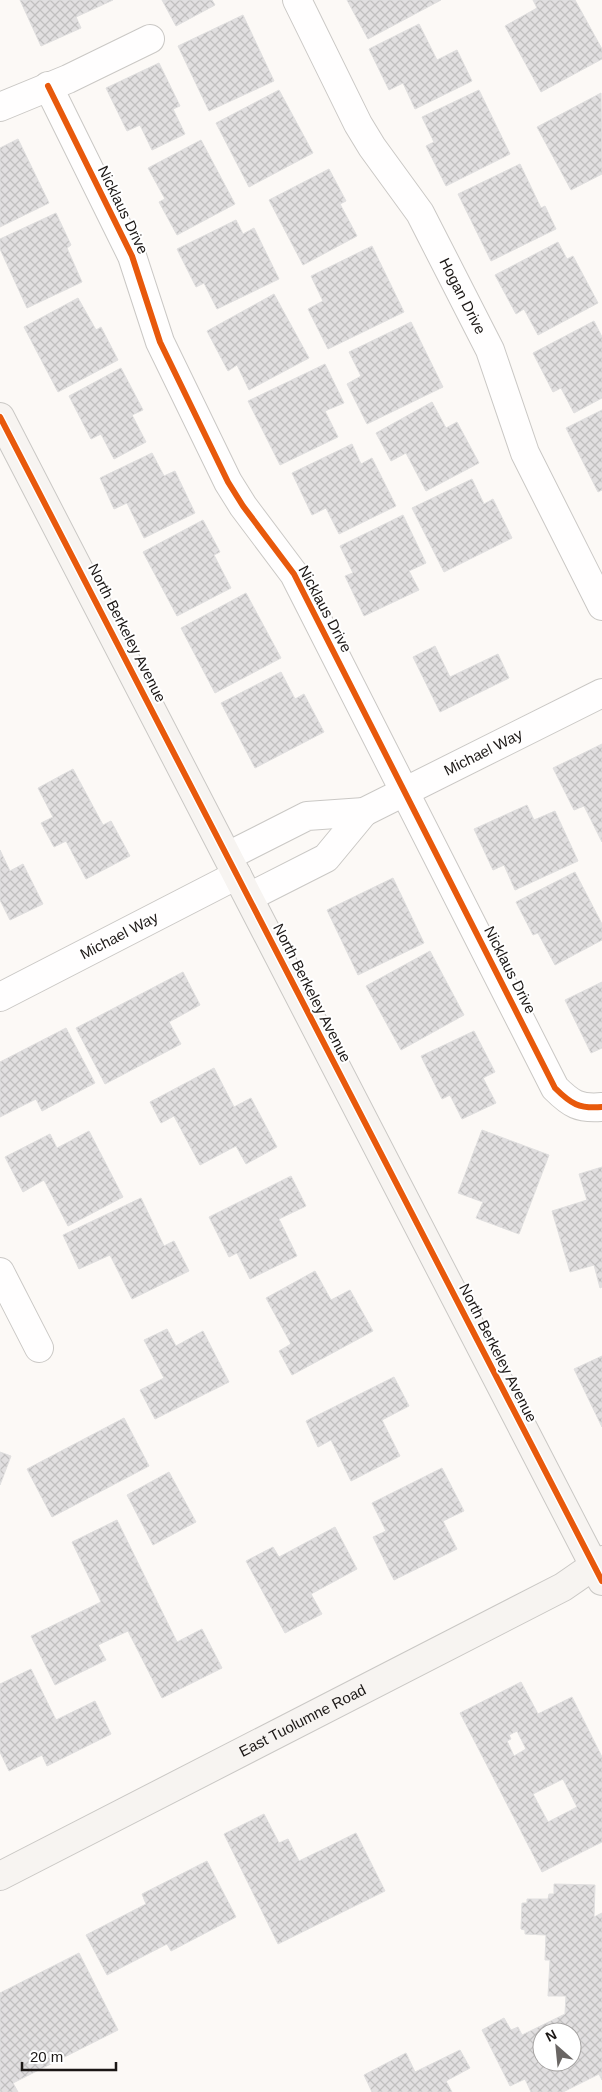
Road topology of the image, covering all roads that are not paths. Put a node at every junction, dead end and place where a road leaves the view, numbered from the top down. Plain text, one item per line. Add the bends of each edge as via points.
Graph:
1 (297, 0) edge
2 (150, 39) dead end
3 (48, 86) junction
4 (0, 107) edge
5 (0, 417) edge
6 (602, 606) edge
7 (602, 693) edge
8 (405, 791) junction
9 (364, 812) junction
10 (238, 876) junction
11 (0, 997) edge
12 (592, 1107) edge
13 (0, 1272) edge
14 (39, 1348) dead end
15 (599, 1569) edge
16 (0, 1876) edge

1 - 6 street, Hogan Drive via 358,124 420,213 490,350 525,453
2 - 3 street
3 - 4 street
3 - 8 street, Nicklaus Drive via 132,256 160,342 228,482 294,574
5 - 10 street, North Berkeley Avenue
7 - 8 street, Michael Way
8 - 9 street, Michael Way
8 - 12 street, Nicklaus Drive via 555,1088 567,1100
9 - 10 street, Michael Way via 307,816
9 - 10 street, Michael Way via 326,858
10 - 11 street, Michael Way
10 - 15 street, North Berkeley Avenue
13 - 14 street
15 - 16 street, East Tuolumne Road

